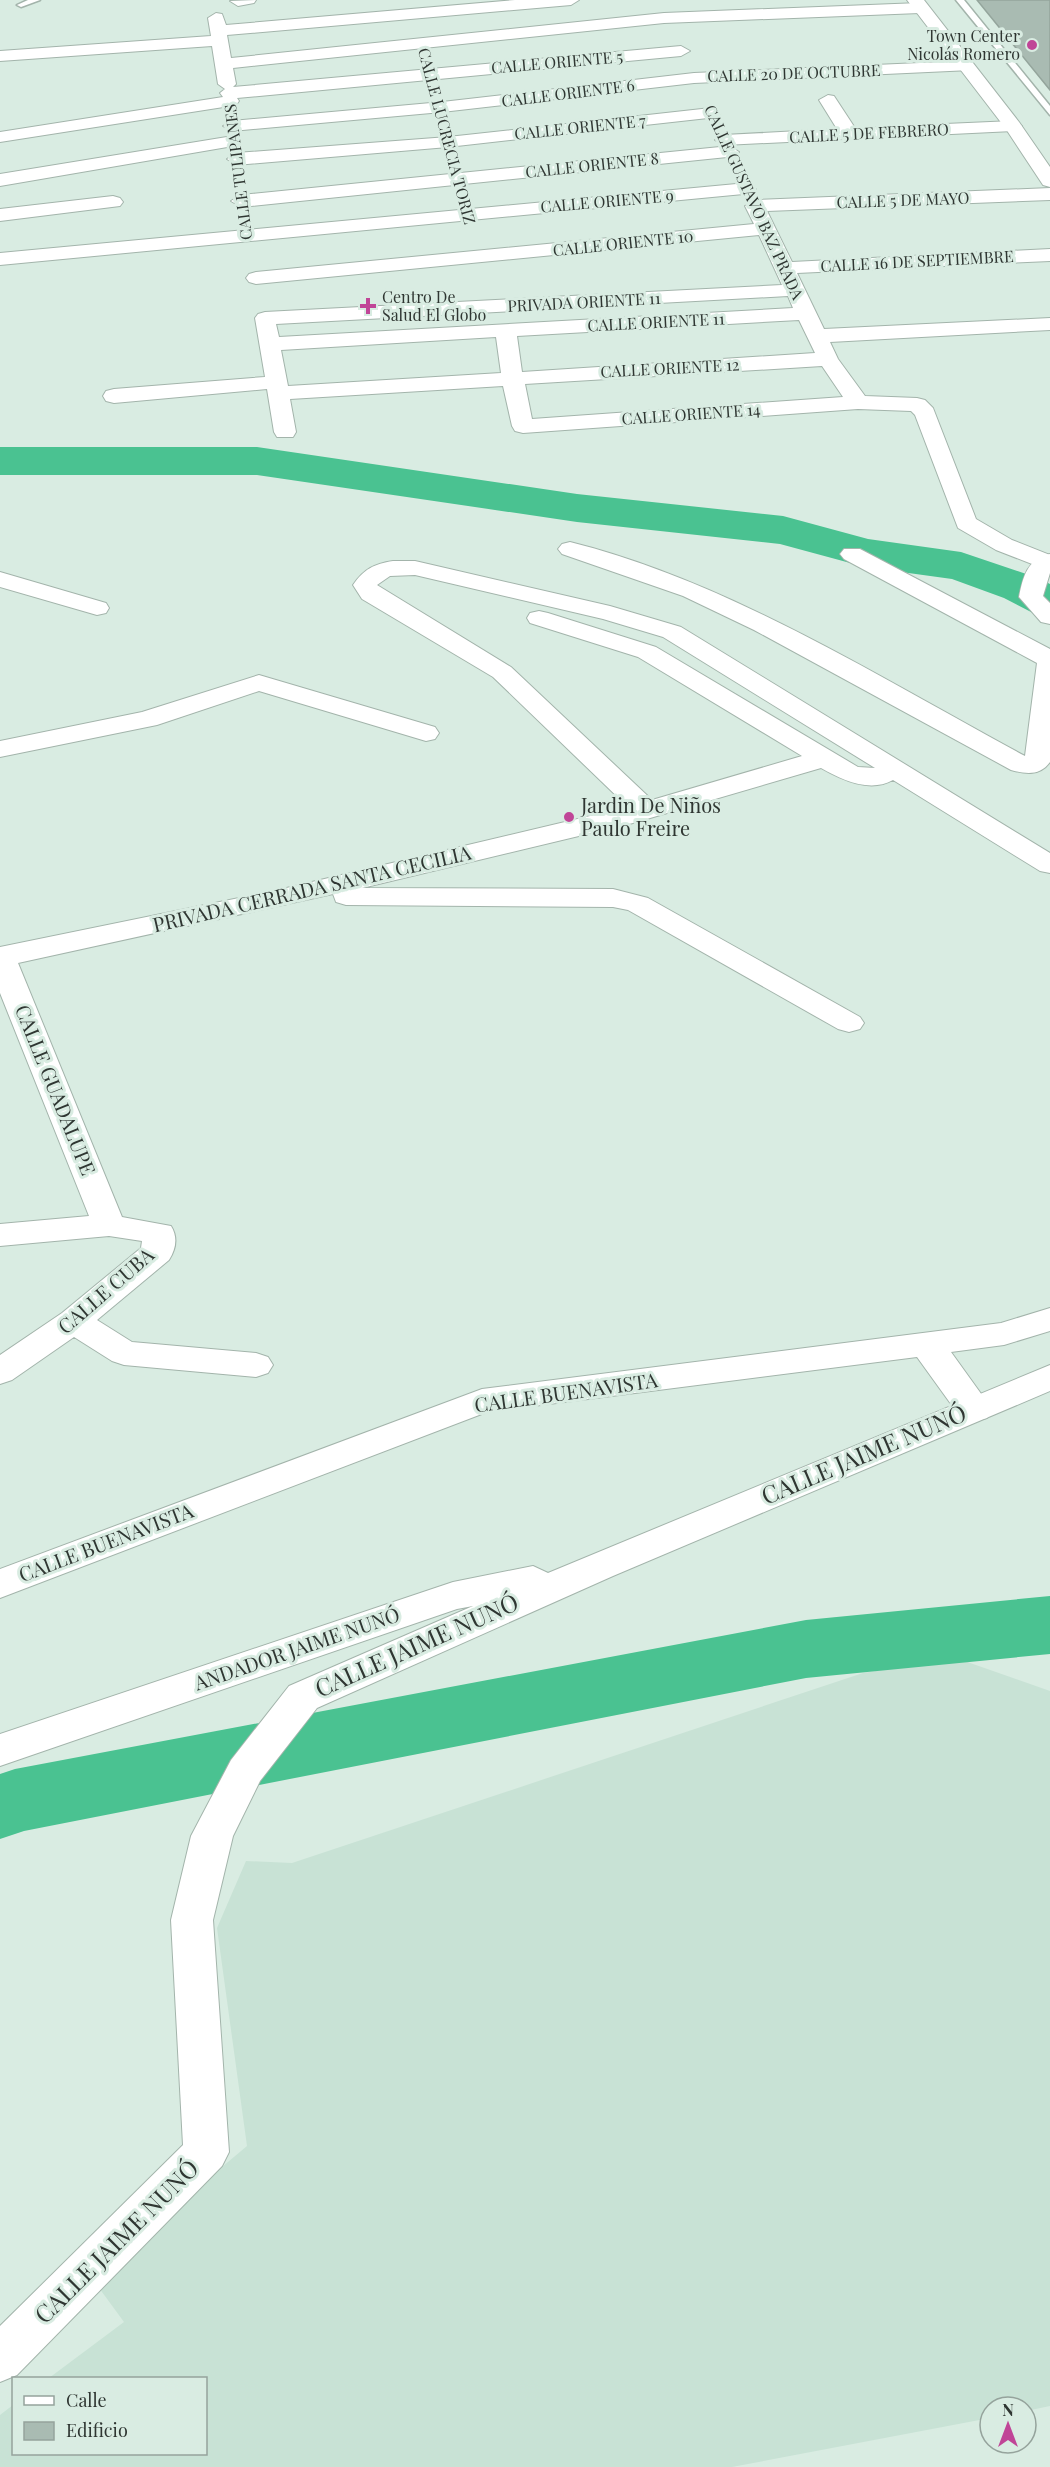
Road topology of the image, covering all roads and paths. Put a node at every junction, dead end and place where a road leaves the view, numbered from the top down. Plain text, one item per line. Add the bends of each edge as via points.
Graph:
1 (36, 0) edge
2 (571, 0) edge
3 (653, 0) edge
4 (960, 0) edge
5 (918, 4) edge
6 (21, 5) dead end
7 (410, 8) edge
8 (664, 18) junction
9 (217, 30) junction
10 (422, 44) junction
11 (681, 51) junction
12 (0, 56) edge
13 (223, 64) junction
14 (965, 66) junction
15 (432, 74) junction
16 (694, 78) junction
17 (230, 97) junction
18 (828, 100) dead end
19 (442, 107) junction
20 (1050, 112) edge
21 (711, 113) junction
22 (1013, 126) junction
23 (849, 133) junction
24 (0, 137) edge
25 (234, 142) junction
26 (448, 142) junction
27 (727, 146) junction
28 (455, 179) junction
29 (0, 180) edge
30 (1050, 181) edge
31 (1050, 194) edge
32 (751, 198) junction
33 (241, 201) junction
34 (113, 202) dead end
35 (467, 214) junction
36 (0, 215) edge
37 (766, 229) junction
38 (243, 236) junction
39 (1050, 255) edge
40 (480, 257) junction
41 (0, 259) edge
42 (785, 268) junction
43 (256, 278) junction
44 (795, 290) junction
45 (496, 306) junction
46 (806, 314) junction
47 (265, 318) junction
48 (1050, 324) edge
49 (506, 331) junction
50 (817, 336) junction
51 (271, 344) junction
52 (828, 359) junction
53 (512, 376) junction
54 (278, 387) junction
55 (114, 396) dead end
56 (858, 402) junction
57 (285, 432) dead end
58 (570, 549) dead end
59 (852, 554) dead end
60 (379, 571) junction
61 (1043, 572) edge
62 (0, 579) edge
63 (97, 608) dead end
64 (1050, 617) edge
65 (740, 642) junction
66 (1050, 659) edge
67 (426, 733) dead end
68 (0, 749) edge
69 (826, 758) junction
70 (893, 769) junction
71 (635, 814) junction
72 (1050, 865) edge
73 (278, 899) junction
74 (0, 958) edge
75 (849, 1023) dead end
76 (109, 1225) junction
77 (0, 1234) edge
78 (1050, 1319) edge
79 (74, 1321) junction
80 (926, 1344) junction
81 (256, 1365) dead end
82 (0, 1372) edge
83 (1050, 1377) edge
84 (974, 1409) junction
85 (600, 1566) junction
86 (0, 1584) edge
87 (0, 1750) edge
88 (0, 2359) edge

1 - 6 lane
2 - 7 street
3 - 8 street, CALLE GUSTAVO BAZ PRADA
4 - 20 lane
5 - 8 street
5 - 14 street
7 - 9 street
7 - 10 street, CALLE LUCRECIA TORIZ
8 - 10 street
8 - 11 street, CALLE GUSTAVO BAZ PRADA
9 - 12 street
9 - 13 street, CALLE TULIPANES
10 - 13 street
10 - 15 street, CALLE LUCRECIA TORIZ
11 - 15 street, CALLE ORIENTE 5
11 - 16 street, CALLE GUSTAVO BAZ PRADA
13 - 17 street, CALLE TULIPANES
14 - 16 street, CALLE 20 DE OCTUBRE
14 - 22 street
15 - 17 street, CALLE ORIENTE 5
15 - 19 street, CALLE LUCRECIA TORIZ
16 - 19 street, CALLE ORIENTE 6
16 - 21 street, CALLE GUSTAVO BAZ PRADA
17 - 24 street, CALLE ORIENTE 5
17 - 25 street, CALLE TULIPANES
18 - 23 street
19 - 25 street, CALLE ORIENTE 6
19 - 26 street, CALLE LUCRECIA TORIZ
21 - 26 street, CALLE ORIENTE 7
21 - 27 street, CALLE GUSTAVO BAZ PRADA
22 - 23 street, CALLE 5 DE FEBRERO
22 - 30 street
23 - 27 street, CALLE 5 DE FEBRERO
25 - 26 street, CALLE ORIENTE 7
25 - 29 street
25 - 33 street, CALLE TULIPANES
26 - 28 street, CALLE LUCRECIA TORIZ
27 - 28 street, CALLE ORIENTE 8
27 - 32 street, CALLE GUSTAVO BAZ PRADA
28 - 33 street, CALLE ORIENTE 8
28 - 35 street, CALLE LUCRECIA TORIZ
31 - 32 street, CALLE 5 DE MAYO
32 - 35 street, CALLE ORIENTE 9
32 - 37 street, CALLE GUSTAVO BAZ PRADA
33 - 38 street, CALLE TULIPANES
34 - 36 street
35 - 38 street, CALLE ORIENTE 9
35 - 40 street, CALLE LUCRECIA TORIZ
37 - 40 street, CALLE ORIENTE 10
37 - 42 street, CALLE GUSTAVO BAZ PRADA
38 - 41 street, CALLE ORIENTE 9
38 - 43 street, CALLE TULIPANES
39 - 42 street, CALLE 16 DE SEPTIEMBRE
40 - 43 street, CALLE ORIENTE 10
40 - 45 street, CALLE LUCRECIA TORIZ
42 - 44 street, CALLE GUSTAVO BAZ PRADA
43 - 47 street, CALLE TULIPANES
44 - 45 street, PRIVADA ORIENTE 11
44 - 46 street, CALLE GUSTAVO BAZ PRADA
45 - 47 street, PRIVADA ORIENTE 11
46 - 49 street, CALLE ORIENTE 11
46 - 50 street, CALLE GUSTAVO BAZ PRADA
47 - 51 street, CALLE TULIPANES
48 - 50 street
49 - 51 street, CALLE ORIENTE 11
49 - 53 street
50 - 52 street, CALLE GUSTAVO BAZ PRADA
51 - 54 street, CALLE TULIPANES
52 - 53 street, CALLE ORIENTE 12
52 - 56 street, CALLE GUSTAVO BAZ PRADA
53 - 54 street, CALLE ORIENTE 12
53 - 56 street, CALLE ORIENTE 14 via 523,426
54 - 55 street, CALLE ORIENTE 12
54 - 57 street, CALLE TULIPANES
56 - 61 street, CALLE ORIENTE 14 via 917,405 925,413 966,523
58 - 65 street via 692,591
59 - 66 street
60 - 65 street via 415,568 642,621 672,632
60 - 69 street via 627,644
60 - 71 street via 369,576 365,585 371,594 502,672
61 - 64 street
62 - 63 street
65 - 66 street via 1020,764 1033,765 1038,760
65 - 70 street
67 - 68 street via 259,683 148,719
69 - 70 street via 852,775 867,778
69 - 71 street, PRIVADA CERRADA SANTA CECILIA
70 - 72 street
71 - 73 street, PRIVADA CERRADA SANTA CECILIA
73 - 74 street, PRIVADA CERRADA SANTA CECILIA
73 - 75 street via 613,898 638,904
74 - 76 street, CALLE GUADALUPE
76 - 77 street, CALLE CUBA
76 - 79 street, CALLE CUBA via 159,1234 157,1252
78 - 80 street, CALLE BUENAVISTA via 1004,1335
79 - 81 street via 124,1353
79 - 82 street, CALLE CUBA
80 - 84 street
80 - 86 street, CALLE BUENAVISTA via 482,1401
83 - 84 street, CALLE JAIME NUNÓ
84 - 85 street, CALLE JAIME NUNÓ
85 - 87 street, ANDADOR JAIME NUNÓ via 453,1596
85 - 88 street, CALLE JAIME NUNÓ via 303,1697 244,1771 212,1836 192,1920 206,2152

